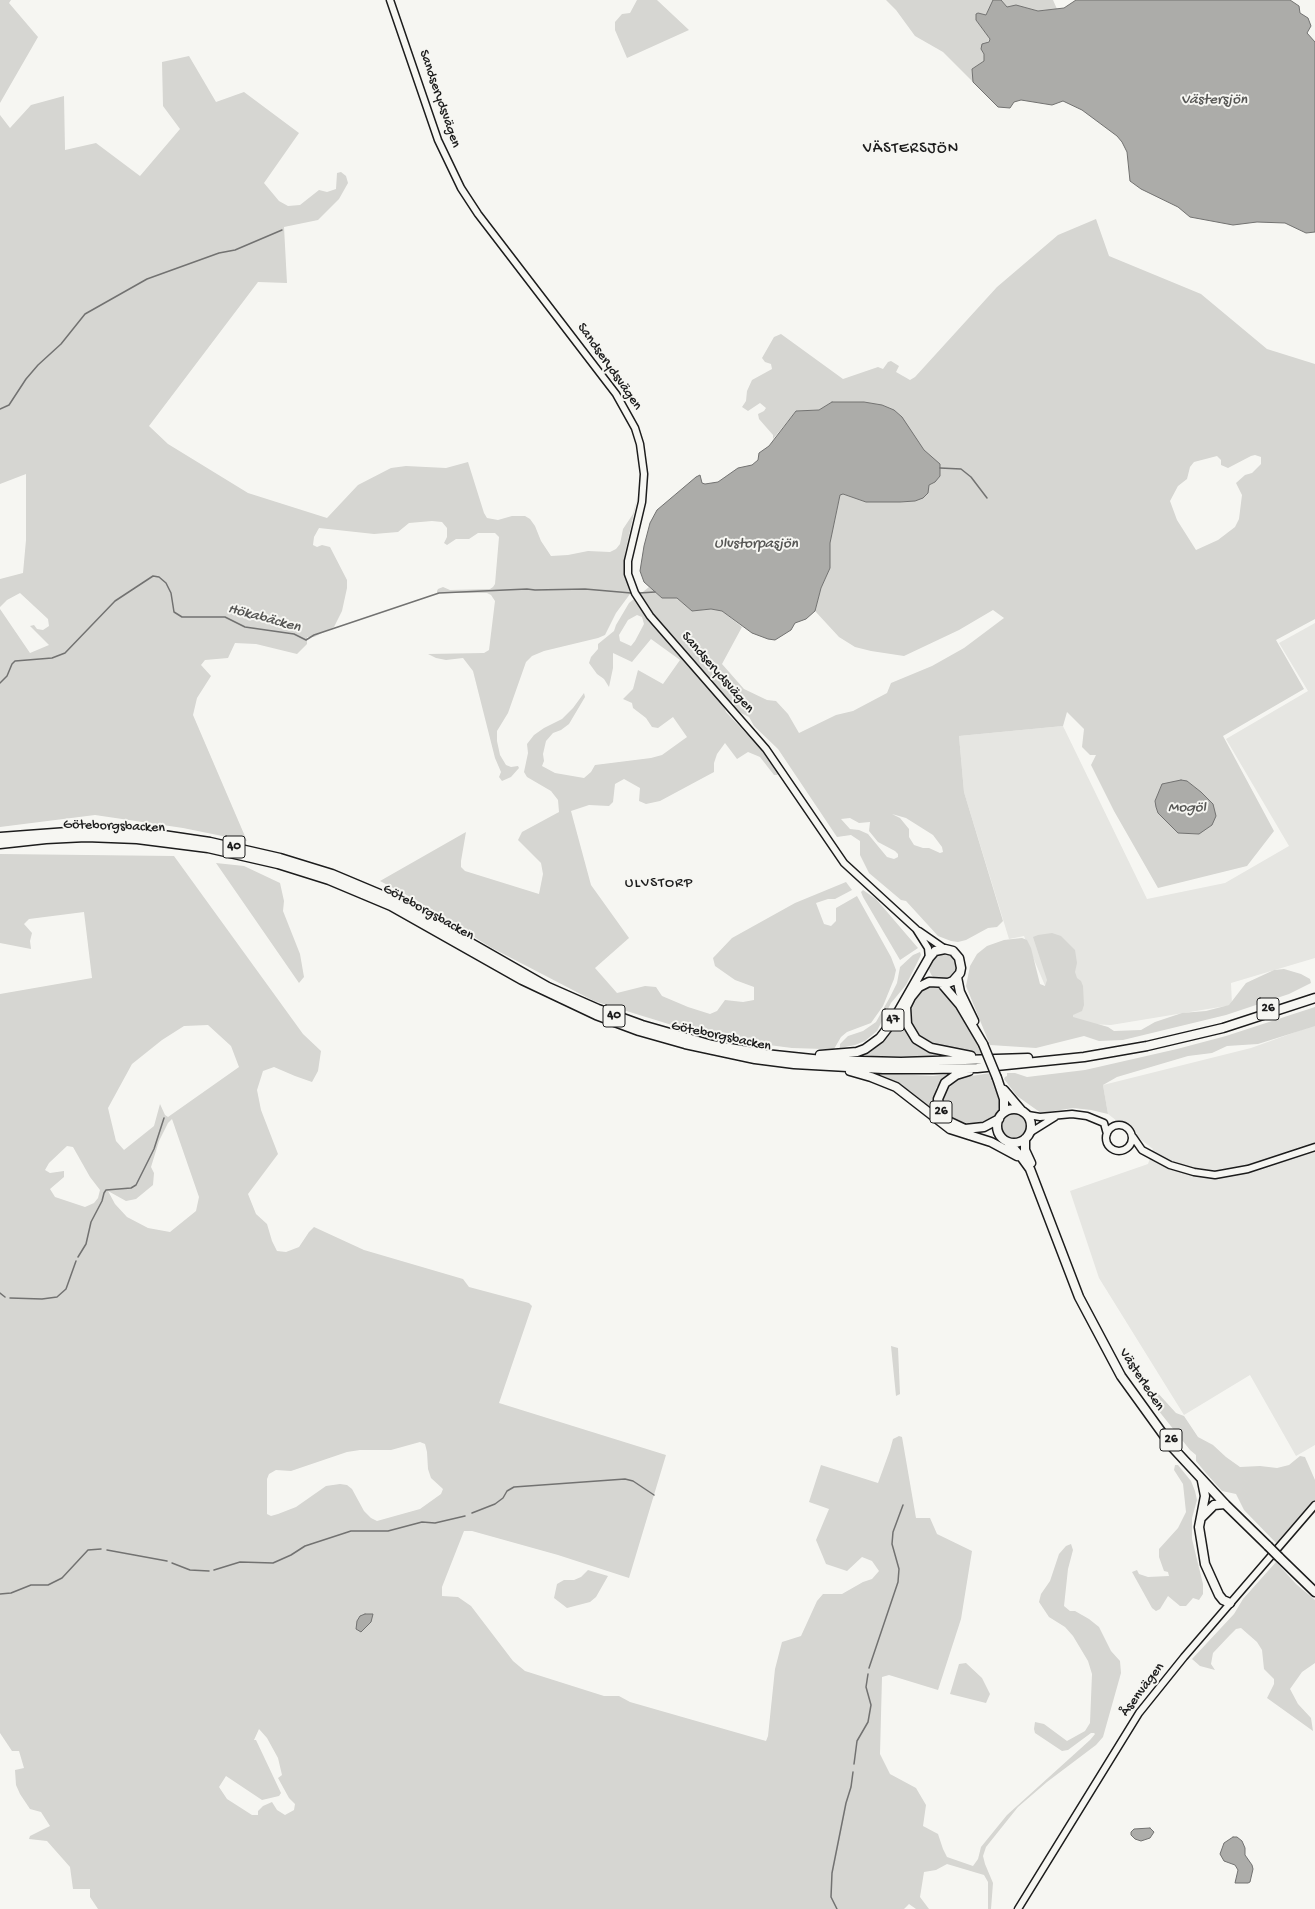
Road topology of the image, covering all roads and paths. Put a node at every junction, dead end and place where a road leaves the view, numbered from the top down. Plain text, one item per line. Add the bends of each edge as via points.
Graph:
1 (390, 0) edge
2 (0, 837) edge
3 (0, 844) edge
4 (916, 929) junction
5 (945, 949) junction
6 (928, 960) junction
7 (957, 977) junction
8 (940, 983) junction
9 (1315, 994) edge
10 (1315, 998) edge
11 (983, 1044) junction
12 (792, 1056) junction
13 (997, 1059) junction
14 (831, 1066) junction
15 (977, 1068) junction
16 (998, 1081) junction
17 (1025, 1113) junction
18 (1058, 1115) junction
19 (1001, 1116) junction
20 (1104, 1124) junction
21 (1118, 1125) junction
22 (1030, 1132) junction
23 (1107, 1134) junction
24 (1000, 1135) junction
25 (974, 1136) junction
26 (1132, 1137) junction
27 (1025, 1140) junction
28 (1008, 1142) junction
29 (1315, 1147) edge
30 (1127, 1149) junction
31 (1142, 1150) junction
32 (1026, 1163) junction
33 (1202, 1481) junction
34 (1225, 1504) junction
35 (1315, 1505) edge
36 (1200, 1520) junction
37 (1269, 1545) junction
38 (1280, 1556) junction
39 (1315, 1586) edge
40 (1315, 1592) edge
41 (1230, 1603) junction
42 (1018, 1909) edge

1 - 4 street, Sandserydsvägen via 433,126 458,183 478,214 616,394 635,428 644,474 642,502 628,562 628,574 635,593 650,616 766,750 839,857
2 - 12 highway, Göteborgsbacken / 40 via 81,831 163,835 210,842 280,858 332,874 382,895 548,987 620,1018 712,1044
3 - 14 highway, Göteborgsbacken / 40 via 46,838 137,839 208,848 278,864 329,880 391,906 570,1005 616,1023 728,1054 786,1063
4 - 5 street, Sandserydsvägen
4 - 6 street, Sandserydsvägen via 928,948
5 - 6 highway via 935,951
5 - 7 highway via 953,951 959,958 961,968
6 - 8 highway via 930,978
6 - 12 highway, 47 via 893,1021 873,1044 849,1054
7 - 8 highway via 948,983
7 - 11 highway via 960,992
8 - 11 highway via 960,1005
8 - 13 highway, 26 via 924,984 911,997 906,1014 912,1034 931,1048
9 - 13 highway, 26 via 1221,1024 1140,1044 1057,1056
10 - 15 highway, 26 via 1223,1028 1147,1046 1084,1057
11 - 16 highway, bridge
12 - 13 highway, 40 via 822,1060 888,1062
14 - 15 highway, 40 via 883,1069
14 - 25 highway via 896,1087 950,1129
15 - 19 highway, 26 via 956,1075 945,1083 938,1099 940,1111 953,1124 965,1129 984,1127
16 - 17 highway
16 - 19 highway via 1005,1103
17 - 18 street via 1040,1117
17 - 19 highway, 26 via 1014,1109
17 - 22 highway via 1032,1126
18 - 20 street via 1087,1116
18 - 22 street
19 - 24 highway via 997,1127
20 - 21 street
20 - 23 street
21 - 23 street via 1111,1128
21 - 26 street via 1128,1129
22 - 27 highway
23 - 30 street via 1107,1142 1112,1150 1121,1152
24 - 25 highway
24 - 28 highway, 26
25 - 32 highway via 1001,1146
26 - 30 street
26 - 31 street
27 - 28 highway
27 - 37 highway, Västerleden / 26 via 1025,1150 1072,1271 1124,1374 1162,1429 1187,1459
28 - 32 highway, Västerleden / 26
29 - 31 street via 1248,1169 1215,1175 1176,1167
30 - 31 street
32 - 33 highway, Västerleden / 26 via 1079,1296 1106,1350 1146,1413
33 - 34 highway, Västerleden / 26
33 - 36 highway via 1205,1496
34 - 36 highway via 1217,1504 1210,1508
34 - 37 highway, Västerleden / 26
35 - 41 street, Åsenvägen
36 - 41 highway via 1200,1536 1206,1564 1223,1600
37 - 38 highway, Västerleden / 26, bridge
38 - 39 highway, Västerleden / 26
38 - 40 highway, Västerleden / 26
41 - 42 street, Åsenvägen via 1139,1713

